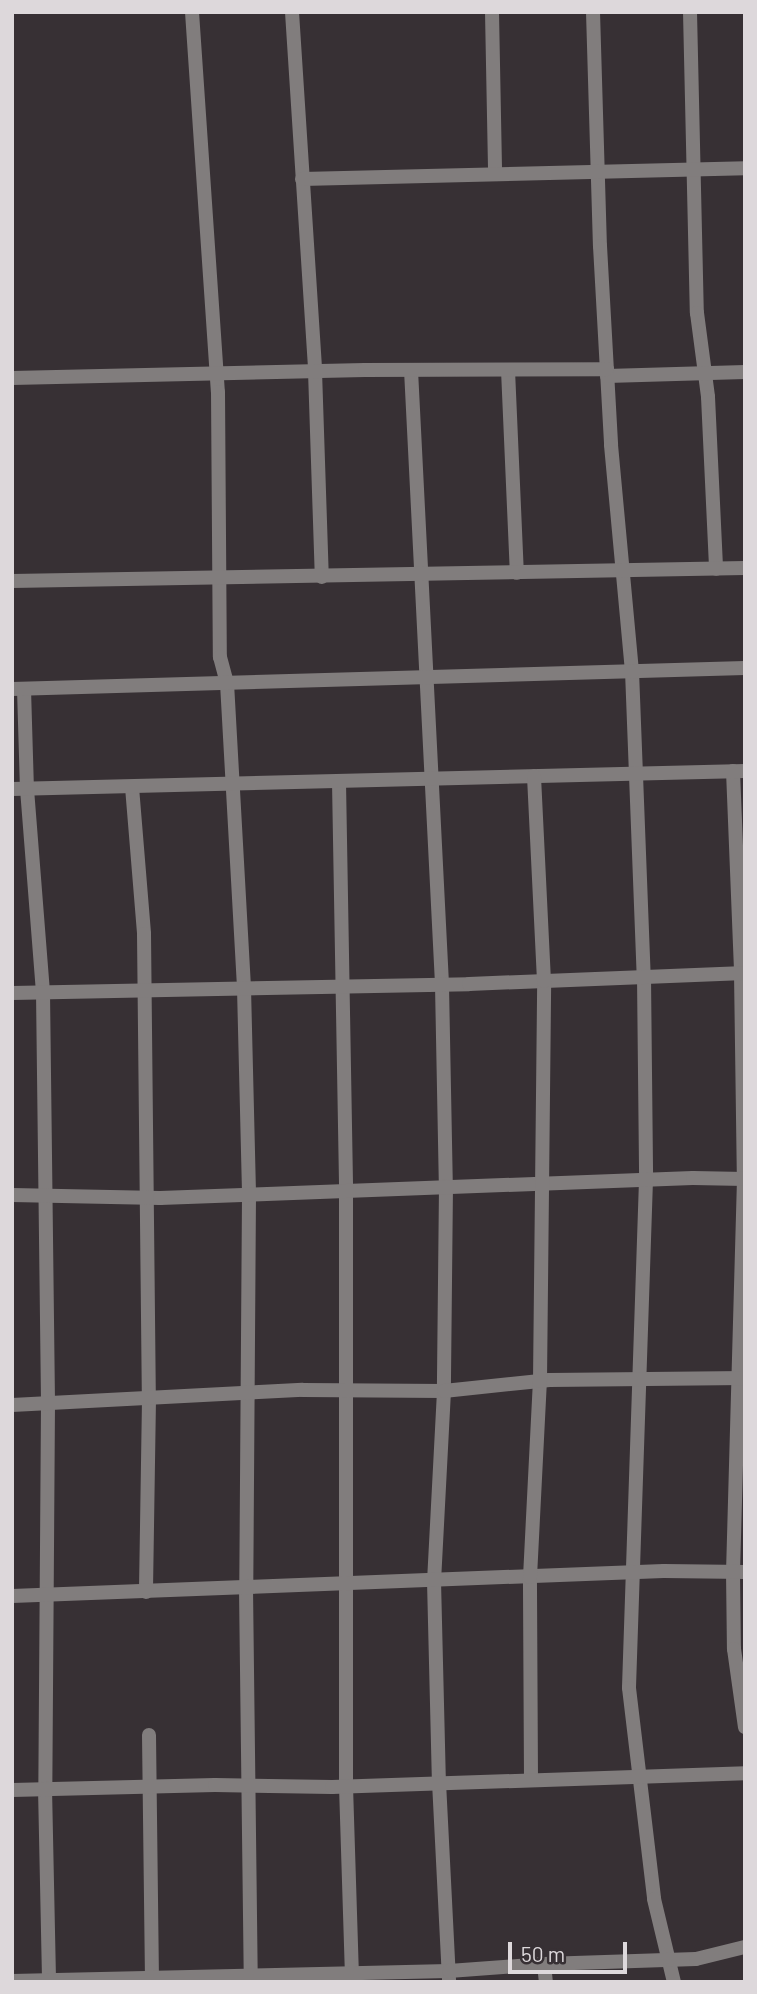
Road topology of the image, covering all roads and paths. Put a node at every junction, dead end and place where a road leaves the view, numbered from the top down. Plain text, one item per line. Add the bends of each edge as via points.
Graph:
1 (192, 12) edge
2 (292, 12) edge
3 (492, 12) edge
4 (593, 12) edge
5 (691, 12) edge
6 (694, 168) junction
7 (745, 168) edge
8 (598, 171) junction
9 (495, 174) junction
10 (302, 179) junction
11 (411, 370) junction
12 (508, 370) junction
13 (315, 371) junction
14 (745, 372) edge
15 (216, 373) junction
16 (607, 373) junction
17 (705, 373) junction
18 (12, 378) edge
19 (745, 568) edge
20 (716, 569) junction
21 (623, 571) junction
22 (517, 573) junction
23 (419, 576) junction
24 (218, 577) junction
25 (322, 577) junction
26 (12, 581) edge
27 (745, 668) edge
28 (632, 671) junction
29 (428, 677) junction
30 (227, 683) junction
31 (18, 689) edge
32 (739, 771) edge
33 (636, 774) junction
34 (534, 776) junction
35 (431, 779) junction
36 (339, 782) junction
37 (234, 785) junction
38 (132, 787) junction
39 (20, 789) edge
40 (743, 973) edge
41 (644, 977) junction
42 (544, 981) junction
43 (442, 985) junction
44 (343, 986) junction
45 (244, 988) junction
46 (144, 990) junction
47 (43, 992) junction
48 (12, 993) edge
49 (744, 1179) edge
50 (646, 1180) junction
51 (543, 1185) junction
52 (446, 1186) junction
53 (346, 1191) junction
54 (12, 1195) edge
55 (249, 1195) junction
56 (45, 1196) junction
57 (147, 1198) junction
58 (741, 1378) edge
59 (640, 1379) junction
60 (540, 1381) junction
61 (345, 1390) junction
62 (444, 1391) junction
63 (248, 1393) junction
64 (149, 1399) junction
65 (48, 1404) junction
66 (12, 1405) edge
67 (739, 1572) edge
68 (632, 1573) junction
69 (530, 1577) junction
70 (434, 1581) junction
71 (346, 1584) junction
72 (246, 1588) junction
73 (146, 1592) junction
74 (12, 1596) edge
75 (46, 1596) junction
76 (745, 1727) edge
77 (149, 1735) dead end
78 (745, 1773) edge
79 (639, 1779) junction
80 (531, 1780) junction
81 (439, 1782) junction
82 (249, 1785) junction
83 (148, 1786) junction
84 (345, 1786) junction
85 (45, 1788) junction
86 (12, 1790) edge
87 (745, 1947) edge
88 (668, 1960) junction
89 (544, 1964) junction
90 (449, 1976) edge
91 (351, 1978) edge
92 (251, 1979) edge
93 (152, 1980) edge
94 (12, 1981) edge
95 (49, 1981) edge
96 (546, 1982) edge
97 (674, 1982) edge

1 - 15 street
2 - 10 street
3 - 9 street
4 - 8 street
5 - 6 street
6 - 7 street
6 - 8 street
6 - 17 street via 697,313
8 - 9 street
8 - 16 street
9 - 10 street
10 - 13 street
11 - 12 street
11 - 13 street
11 - 23 street
12 - 16 street
12 - 22 street
13 - 15 street
13 - 25 street
14 - 17 street
15 - 18 street
15 - 24 street
16 - 17 street
16 - 21 street
17 - 20 street
19 - 20 street
20 - 21 street
21 - 22 street
21 - 28 street
22 - 23 street
23 - 25 street
23 - 29 street
24 - 25 street
24 - 26 street
24 - 30 street via 220,657
27 - 28 street
28 - 29 street
28 - 33 street
29 - 30 street
29 - 35 street
30 - 31 street
30 - 37 street
31 - 39 street
32 - 33 street
32 - 40 street
33 - 34 street
33 - 41 street
34 - 35 street
34 - 42 street
35 - 36 street
35 - 43 street
36 - 37 street
36 - 44 street
37 - 38 street
37 - 45 street
38 - 39 street
38 - 46 street
39 - 47 street
40 - 41 street
40 - 49 street
41 - 42 street
41 - 50 street
42 - 43 street
42 - 51 street
43 - 44 street
43 - 52 street
44 - 45 street
44 - 53 street
45 - 46 street
45 - 55 street
46 - 47 street
46 - 57 street
47 - 48 street
47 - 56 street
49 - 50 street
49 - 58 street
50 - 51 street
50 - 59 street
51 - 52 street
51 - 60 street
52 - 53 street
52 - 62 street
53 - 55 street
53 - 61 street
54 - 56 street
55 - 57 street
55 - 63 street
56 - 57 street
56 - 65 street
57 - 64 street
58 - 59 street
58 - 67 street
59 - 60 street
59 - 68 street
60 - 62 street
60 - 69 street
61 - 62 street
61 - 63 street
61 - 71 street
62 - 70 street
63 - 64 street
63 - 72 street
64 - 65 street
64 - 73 street
65 - 66 street
65 - 75 street
67 - 68 street
67 - 76 street via 734,1649
68 - 69 street
68 - 79 street via 628,1688
69 - 70 street
69 - 80 street
70 - 71 street
70 - 81 street
71 - 72 street
71 - 84 street
72 - 73 street
72 - 82 street
73 - 75 street
74 - 75 street
75 - 85 street
77 - 83 street
78 - 79 street
79 - 80 street
79 - 88 street via 654,1899
80 - 81 street
81 - 84 street
81 - 90 street
82 - 83 street
82 - 84 street
82 - 92 street
83 - 85 street
83 - 93 street
84 - 91 street
85 - 86 street
85 - 95 street
87 - 88 street via 696,1959
88 - 89 street
88 - 97 street
89 - 90 street
89 - 96 street
90 - 91 street
91 - 92 street
92 - 93 street
93 - 95 street
94 - 95 street

